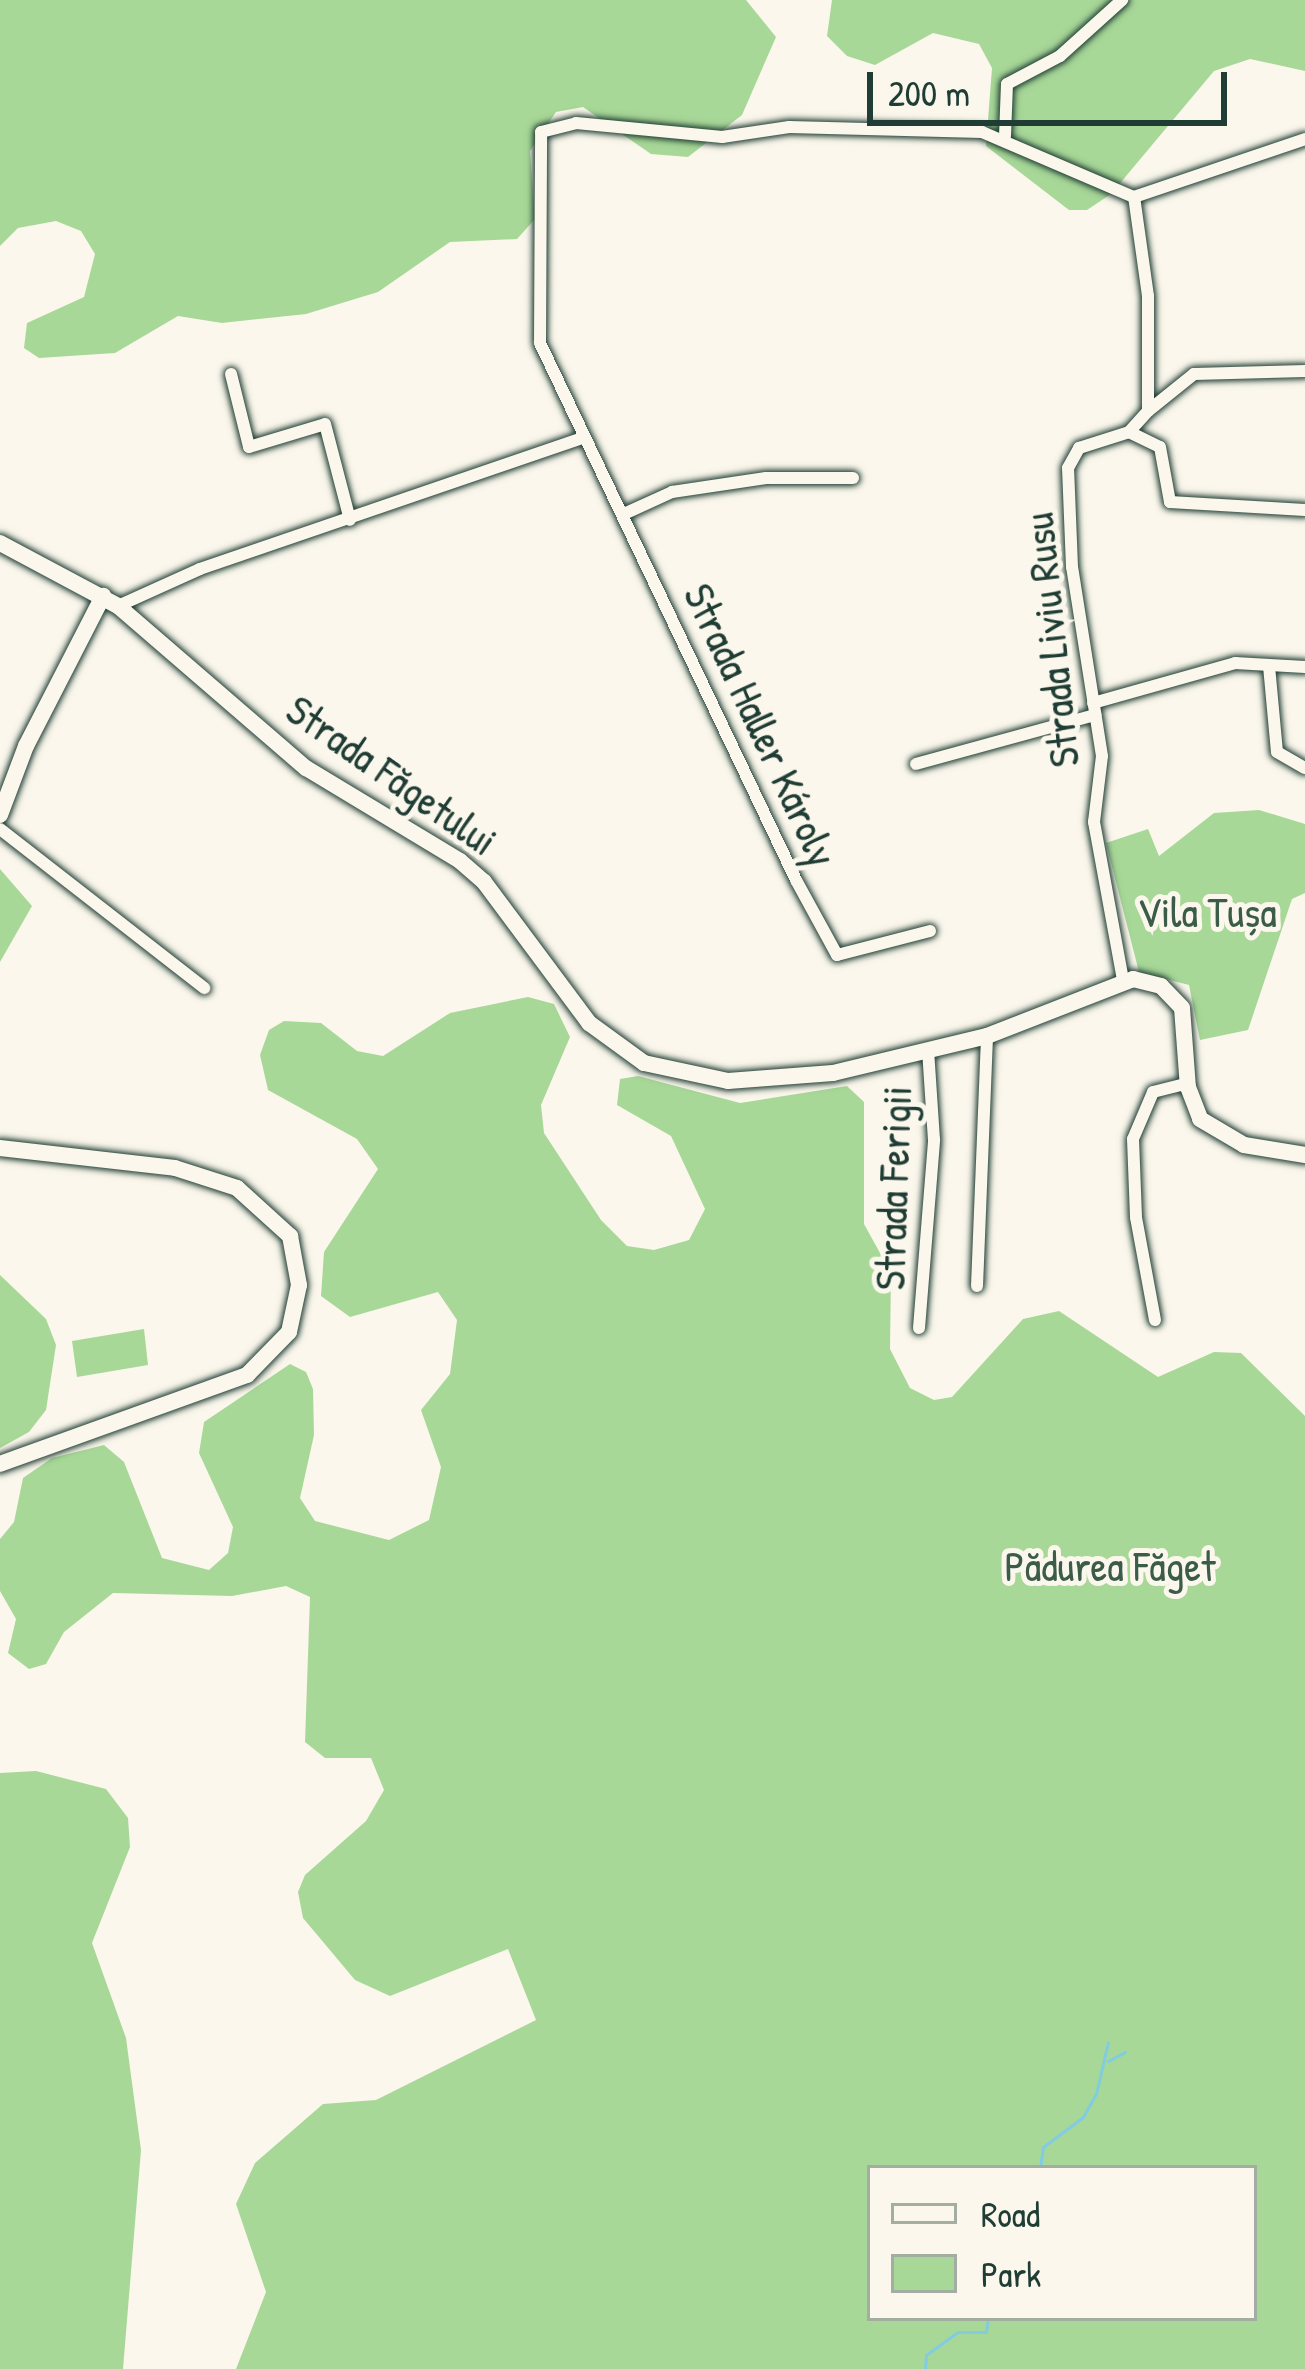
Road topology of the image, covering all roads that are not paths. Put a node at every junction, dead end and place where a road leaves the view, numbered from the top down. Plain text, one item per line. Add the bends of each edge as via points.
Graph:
1 (1122, 0) edge
2 (1005, 136) junction
3 (1305, 139) edge
4 (1134, 197) junction
5 (1305, 371) edge
6 (231, 374) dead end
7 (1148, 410) junction
8 (1129, 432) junction
9 (582, 438) junction
10 (853, 478) dead end
11 (1305, 510) edge
12 (626, 513) junction
13 (350, 520) junction
14 (0, 544) edge
15 (111, 601) junction
16 (1269, 666) junction
17 (1305, 667) edge
18 (1094, 709) junction
19 (916, 764) dead end
20 (1305, 768) edge
21 (0, 815) edge
22 (0, 829) edge
23 (930, 931) dead end
24 (1123, 980) junction
25 (204, 988) dead end
26 (987, 1036) junction
27 (928, 1050) junction
28 (1188, 1083) junction
29 (0, 1148) edge
30 (1305, 1154) edge
31 (977, 1286) dead end
32 (1154, 1320) dead end
33 (919, 1328) dead end
34 (0, 1465) edge

1 - 2 street via 1060,56 1007,84
2 - 4 street
2 - 9 street, Strada Haller Károly via 789,127 722,137 576,122 541,131 540,343
3 - 4 street
4 - 7 street via 1148,296
5 - 7 street, Strada Liviu Rusu via 1194,374
6 - 13 street via 249,447 325,424
7 - 8 street, Strada Liviu Rusu
8 - 11 street via 1160,447 1162,492 1170,502
8 - 18 street, Strada Liviu Rusu via 1079,448 1067,468 1072,568
9 - 12 street, Strada Haller Károly
9 - 13 street
10 - 12 street via 766,478 672,492
12 - 23 street, Strada Haller Károly via 837,955
13 - 15 street
14 - 15 main road, Strada Făgetului
15 - 21 main road via 26,746
15 - 27 main road, Strada Făgetului via 306,768 484,882 589,1023 629,1055 683,1075 789,1080
16 - 17 street
16 - 18 street via 1235,664
16 - 20 street via 1277,752
18 - 19 street
18 - 24 street, Strada Liviu Rusu via 1102,756 1094,822
22 - 25 street
24 - 26 main road, Strada Făgetului
24 - 28 main road via 1161,986 1182,1007
26 - 27 main road, Strada Făgetului
26 - 31 street
27 - 33 street, Strada Ferigii via 934,1140
28 - 30 main road via 1193,1107 1216,1132
28 - 32 street via 1153,1092 1138,1110 1133,1139 1136,1217
29 - 34 main road via 175,1168 238,1188 290,1236 299,1297 283,1342 247,1375

